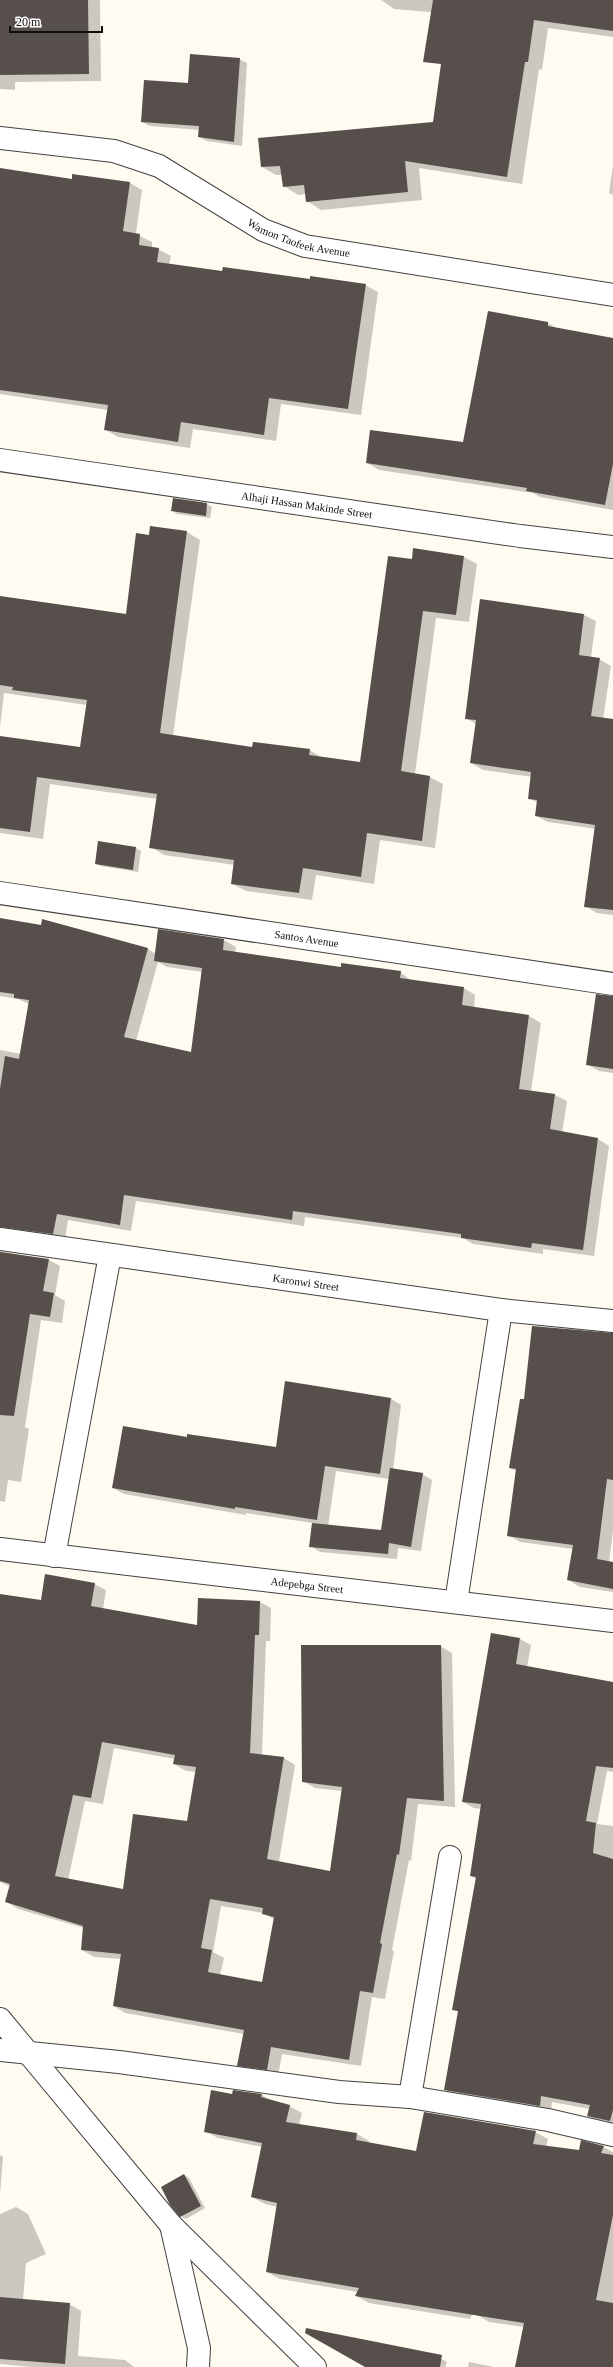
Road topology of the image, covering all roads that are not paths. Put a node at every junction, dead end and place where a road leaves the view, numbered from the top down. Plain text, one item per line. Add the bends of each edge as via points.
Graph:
1 (0, 138) edge
2 (613, 295) edge
3 (0, 460) edge
4 (613, 547) edge
5 (0, 893) edge
6 (613, 984) edge
7 (0, 1239) edge
8 (110, 1255) junction
9 (501, 1310) junction
10 (613, 1321) edge
11 (0, 1549) edge
12 (54, 1556) junction
13 (456, 1602) junction
14 (613, 1620) edge
15 (450, 1857) dead end
16 (0, 2019) edge
17 (0, 2050) edge
18 (29, 2054) junction
19 (410, 2097) junction
20 (613, 2135) edge
21 (171, 2225) junction
22 (198, 2367) edge
23 (316, 2367) edge

1 - 2 street, Wamon Taofeek Avenue via 114,151 159,166 263,230 305,246
3 - 4 street, Alhaji Hassan Makinde Street via 512,535
5 - 6 street, Santos Avenue
7 - 8 street, Karonwi Street
8 - 9 street, Karonwi Street
8 - 12 street
9 - 10 street, Karonwi Street
9 - 13 street
11 - 12 street, Adepebga Street
12 - 13 street, Adepebga Street
13 - 14 street, Adepebga Street
15 - 19 street
16 - 18 street
17 - 18 street
18 - 19 street via 119,2062 339,2092
18 - 21 street
19 - 20 street via 548,2120
21 - 22 street via 199,2348
21 - 23 street

